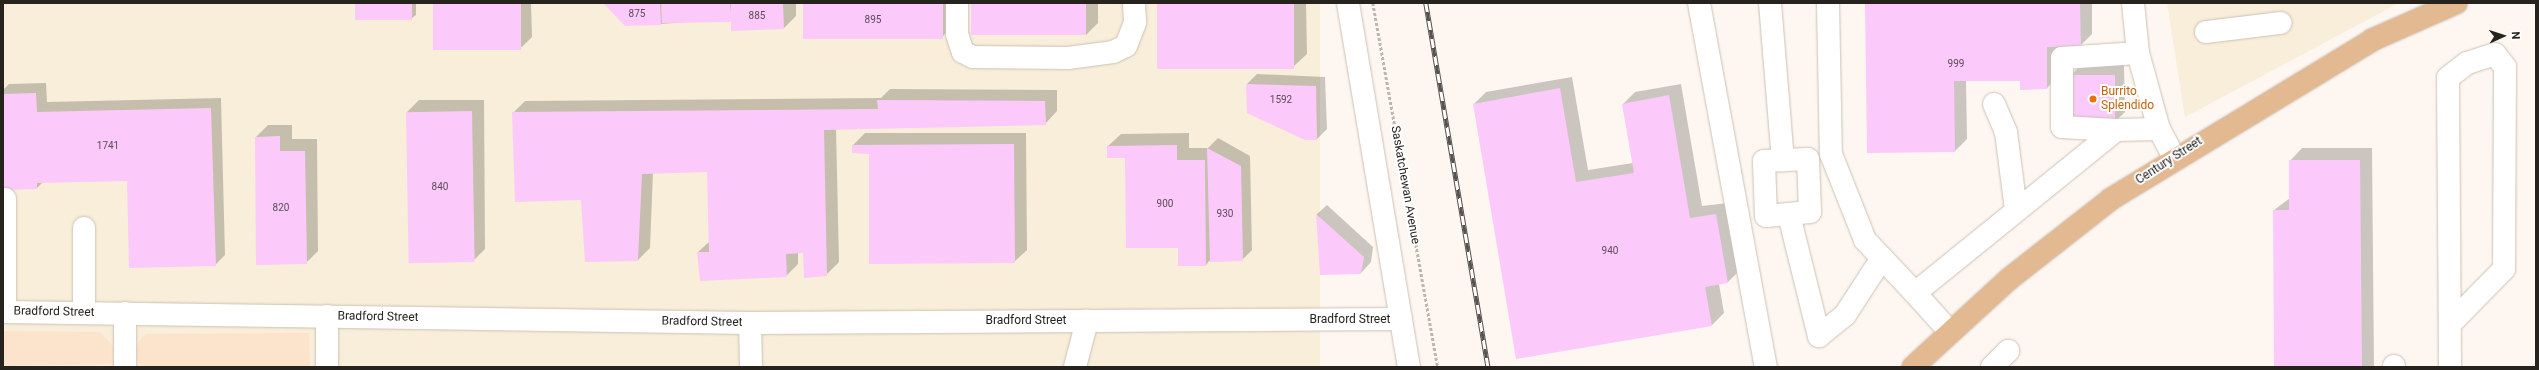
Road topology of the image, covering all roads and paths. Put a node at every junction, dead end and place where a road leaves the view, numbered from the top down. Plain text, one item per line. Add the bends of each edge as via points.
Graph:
1 (957, 3) edge
2 (1134, 3) edge
3 (1348, 3) edge
4 (1373, 3) edge
5 (1699, 3) edge
6 (1770, 3) edge
7 (1828, 3) edge
8 (2133, 3) edge
9 (2456, 3) edge
10 (2280, 23) dead end
11 (2206, 32) dead end
12 (2138, 53) junction
13 (1994, 104) dead end
14 (2159, 129) junction
15 (2116, 130) junction
16 (2174, 157) junction
17 (1783, 160) junction
18 (5, 199) dead end
19 (2016, 210) junction
20 (1789, 215) junction
21 (84, 228) dead end
22 (1882, 258) junction
23 (1915, 293) junction
24 (4, 312) edge
25 (84, 313) junction
26 (125, 313) junction
27 (327, 316) junction
28 (1401, 320) junction
29 (1087, 321) junction
30 (750, 322) junction
31 (2450, 324) junction
32 (1950, 332) junction
33 (2008, 351) dead end
34 (125, 367) edge
35 (327, 367) edge
36 (751, 367) edge
37 (1076, 367) edge
38 (1409, 367) edge
39 (1438, 367) edge
40 (1766, 367) edge
41 (1913, 367) edge
42 (1992, 367) edge
43 (2450, 367) edge

1 - 2 street via 957,34 964,52 968,54 1068,58 1113,52 1126,46 1135,22
3 - 28 street
4 - 39 path, Saskatchewan Avenue
5 - 40 street
6 - 17 street
7 - 22 street via 1831,154 1865,240
8 - 12 street
9 - 16 main road, Century Street via 2372,40
10 - 11 street
12 - 14 street
12 - 15 street via 2062,58 2062,127
13 - 19 street via 2006,132
14 - 15 street
14 - 16 street
15 - 19 street
16 - 32 main road, Century Street via 2077,224
17 - 20 street via 1764,161 1766,216
17 - 20 street via 1808,159 1810,212
18 - 24 street
19 - 23 street
20 - 22 street via 1819,336 1845,315
21 - 25 street
22 - 23 street
23 - 32 street
24 - 25 street, Bradford Street
25 - 26 street, Bradford Street
26 - 27 street, Bradford Street
26 - 34 street
27 - 30 street, Bradford Street
27 - 35 street
28 - 29 street, Bradford Street
28 - 38 street
29 - 30 street, Bradford Street
29 - 37 street
30 - 36 street
31 - 31 street via 2448,78 2467,63 2495,54 2505,67 2504,269
31 - 43 street
32 - 41 main road, Century Street
33 - 42 street

